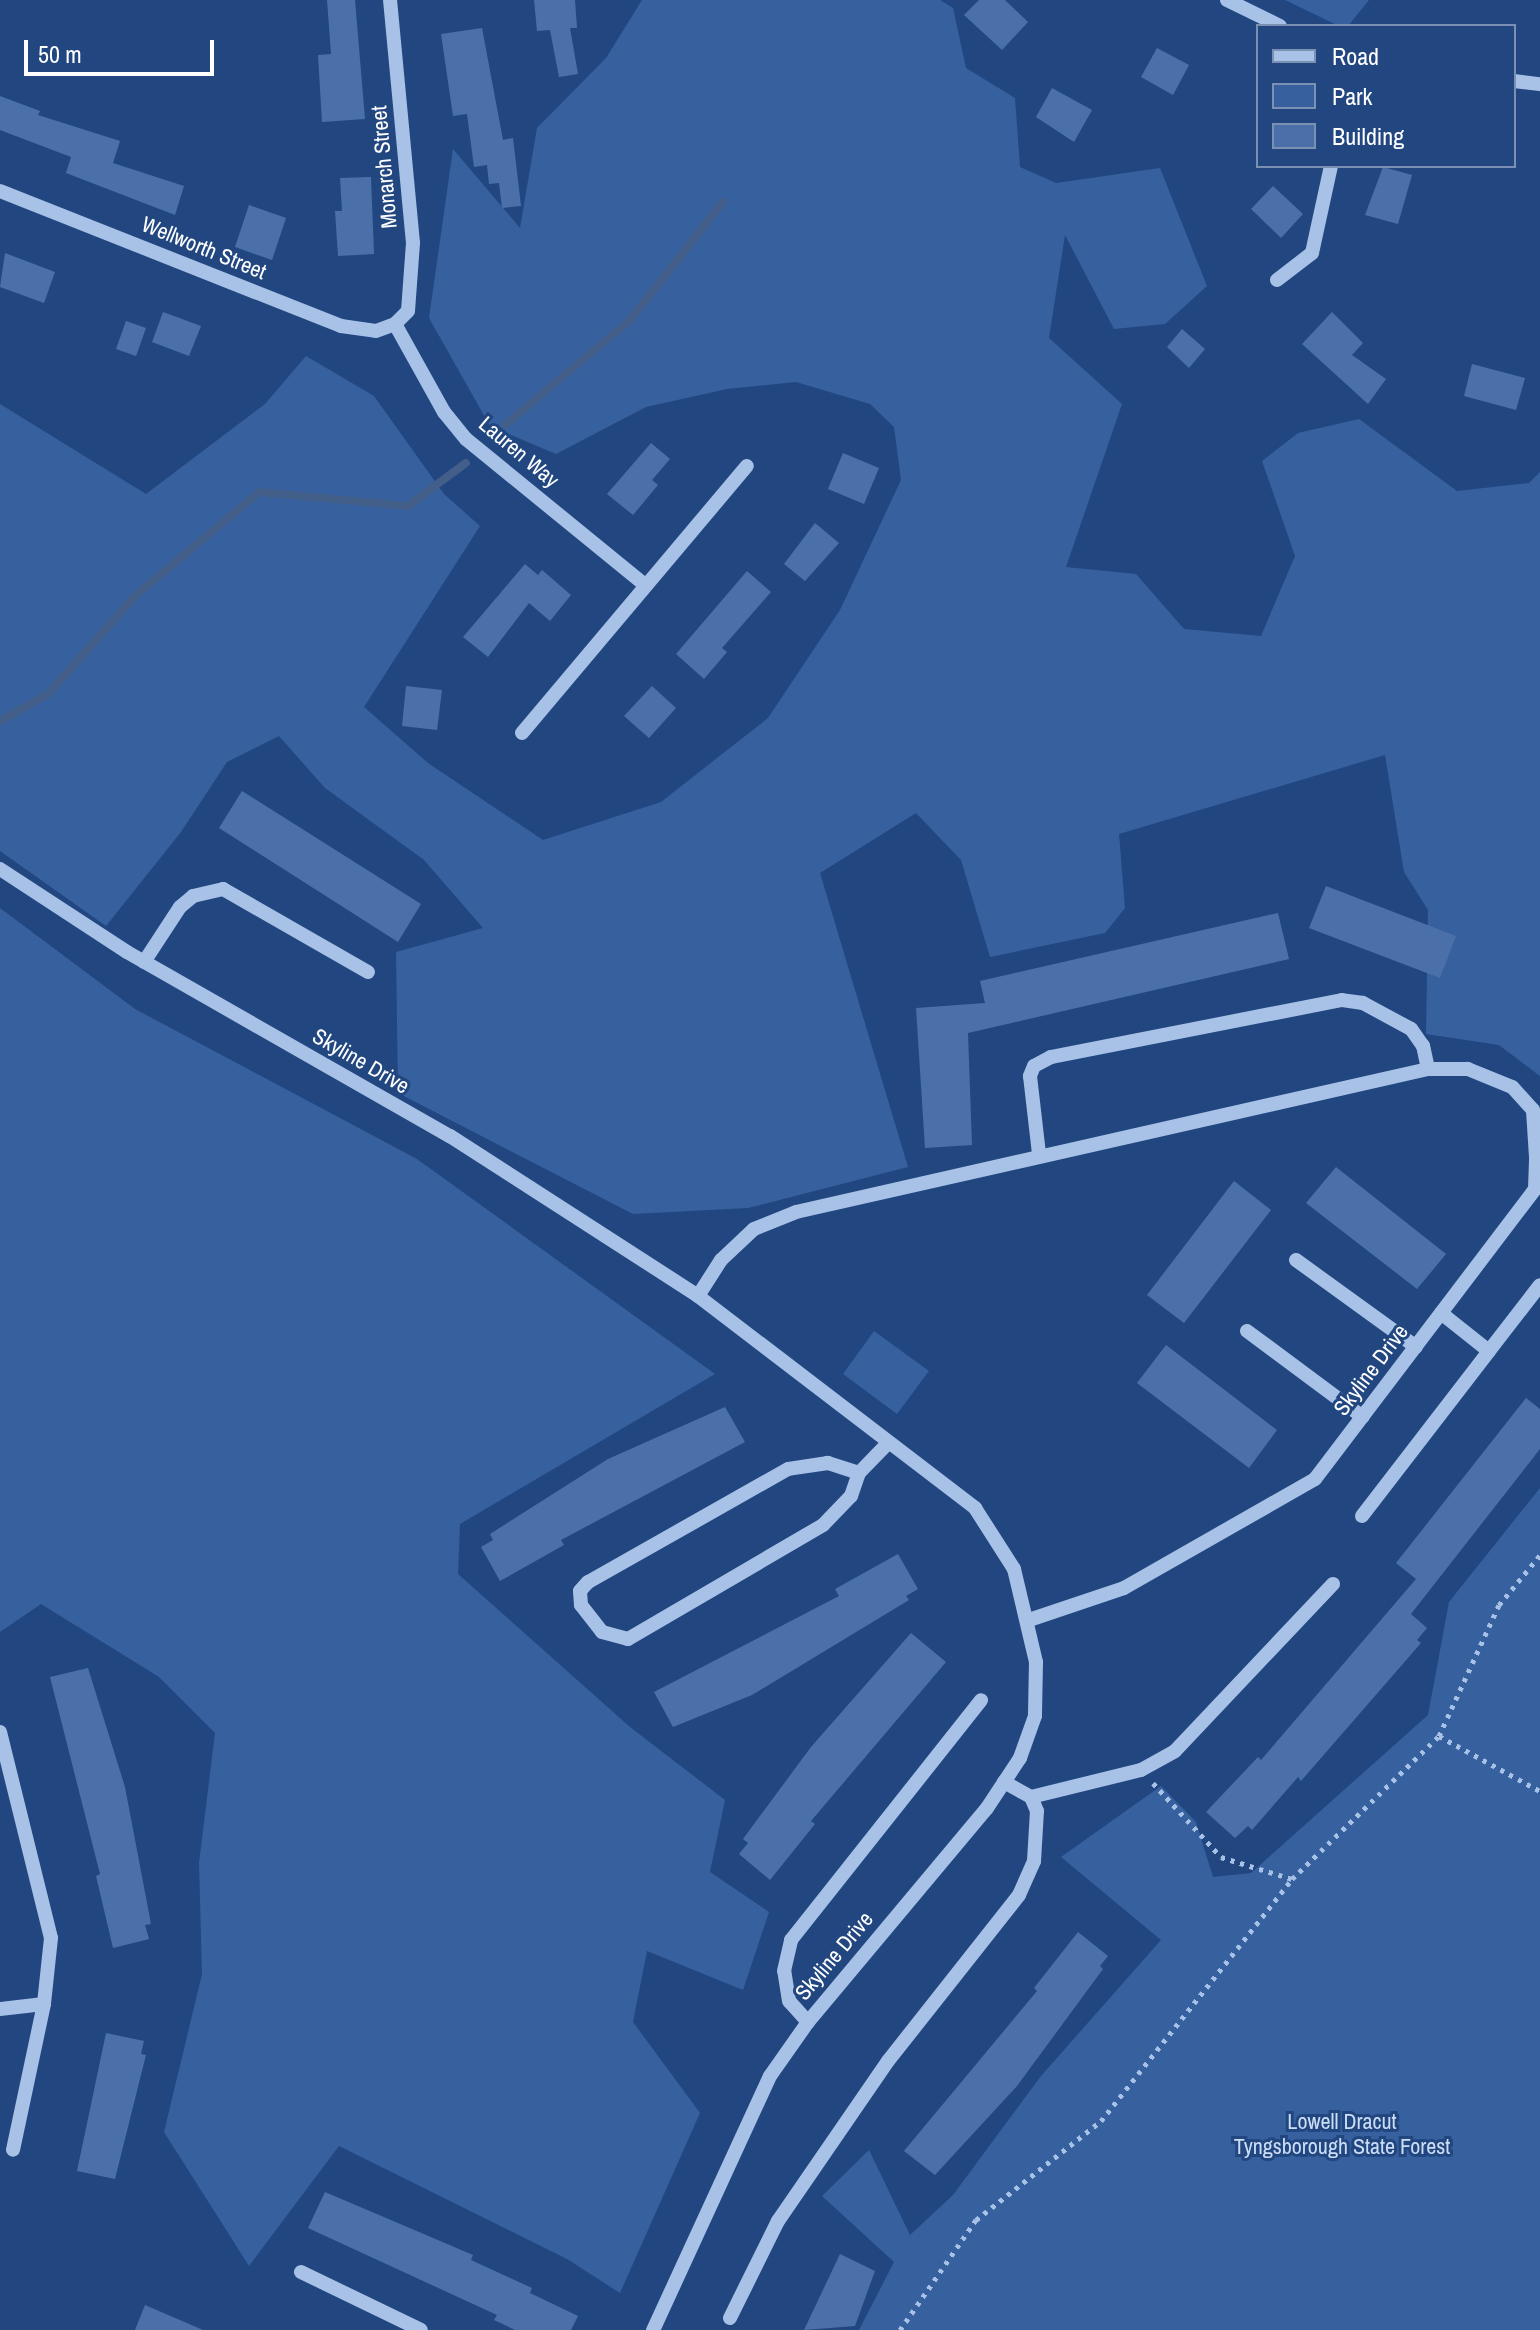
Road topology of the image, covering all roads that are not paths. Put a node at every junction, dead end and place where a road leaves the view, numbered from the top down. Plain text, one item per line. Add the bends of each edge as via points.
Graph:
1 (390, 0) edge
2 (1227, 0) edge
3 (1276, 24) edge
4 (1516, 81) edge
5 (1540, 84) edge
6 (1331, 168) edge
7 (0, 191) edge
8 (1277, 280) dead end
9 (395, 324) junction
10 (747, 466) dead end
11 (646, 586) junction
12 (522, 733) dead end
13 (0, 869) edge
14 (144, 962) junction
15 (368, 972) dead end
16 (1428, 1069) junction
17 (1039, 1154) junction
18 (1296, 1260) dead end
19 (1540, 1285) edge
20 (698, 1296) junction
21 (1441, 1313) junction
22 (1247, 1331) dead end
23 (1416, 1347) junction
24 (1489, 1351) junction
25 (1363, 1417) junction
26 (888, 1443) junction
27 (859, 1473) junction
28 (1362, 1516) dead end
29 (1333, 1584) dead end
30 (1029, 1620) junction
31 (981, 1700) dead end
32 (0, 1732) edge
33 (1004, 1782) junction
34 (1031, 1797) junction
35 (44, 2004) junction
36 (0, 2009) edge
37 (808, 2022) junction
38 (13, 2150) dead end
39 (301, 2272) dead end
40 (730, 2318) dead end
41 (421, 2330) edge
42 (653, 2330) edge

1 - 9 street, Monarch Street via 413,243 408,311
2 - 3 street
4 - 5 street
6 - 8 street via 1312,253
7 - 9 street, Wellworth Street via 341,326 376,331
9 - 11 street, Lauren Way via 444,412 466,439
10 - 11 street
11 - 12 street
13 - 14 street, Skyline Drive
14 - 15 street via 180,907 193,896 223,889
14 - 20 street, Skyline Drive via 450,1136
16 - 17 street, Skyline Drive
16 - 17 street via 1411,1029 1360,1003 1319,1003 1051,1057 1034,1066 1030,1076
16 - 21 street, Skyline Drive via 1468,1069 1512,1087 1533,1110 1536,1157 1535,1189
17 - 20 street, Skyline Drive via 896,1185 754,1229 721,1260
18 - 23 street
19 - 24 street
20 - 26 street, Skyline Drive
21 - 23 street, Skyline Drive
21 - 24 street
22 - 25 street
23 - 25 street, Skyline Drive
24 - 28 street
25 - 30 street, Skyline Drive via 1315,1479 1124,1588
26 - 27 street
26 - 30 street, Skyline Drive via 975,1508 1014,1569
27 - 27 street via 845,1503 823,1525 628,1639 602,1632 581,1605 580,1591 588,1582 788,1469 828,1463
29 - 34 street via 1175,1751 1141,1770
30 - 33 street, Skyline Drive via 1036,1662 1035,1716
31 - 37 street via 791,1940 784,1971 789,2001
32 - 35 street via 51,1938
33 - 34 street
33 - 37 street, Skyline Drive
34 - 40 street via 1039,1833 1019,1895 888,2061 778,2221
35 - 36 street
35 - 38 street
37 - 42 street, Skyline Drive via 770,2076
39 - 41 street

